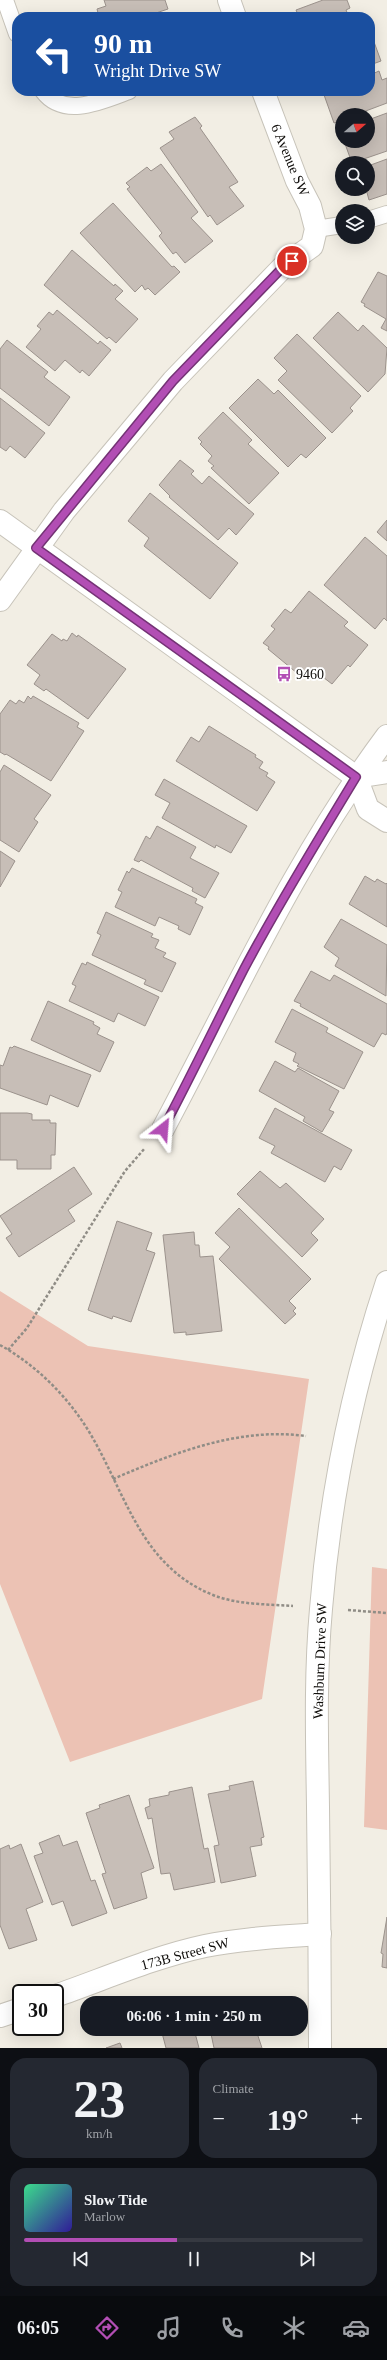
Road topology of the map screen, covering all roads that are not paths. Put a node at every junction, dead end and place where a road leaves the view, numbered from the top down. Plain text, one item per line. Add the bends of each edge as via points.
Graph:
1 (5, 0) edge
2 (229, 0) edge
3 (233, 12) edge
4 (12, 20) edge
5 (47, 96) edge
6 (115, 96) edge
7 (265, 96) edge
8 (387, 214) edge
9 (375, 218) edge
10 (335, 226) edge
11 (316, 229) junction
12 (0, 521) edge
13 (36, 548) junction
14 (0, 600) edge
15 (387, 736) edge
16 (387, 772) edge
17 (356, 777) junction
18 (387, 822) edge
19 (163, 1129) road end
20 (387, 1282) edge
21 (320, 1934) junction
22 (64, 1993) edge
23 (12, 2012) edge
24 (0, 2016) edge
25 (320, 2048) edge

1 - 4 lane
2 - 3 street
5 - 6 lane via 67,107 93,104
7 - 11 street, 6 Avenue SW via 297,181 310,206
8 - 9 lane
10 - 11 lane
11 - 13 street via 312,246 284,266 173,381
12 - 13 street
13 - 14 street
13 - 17 street
15 - 17 street
16 - 17 street
17 - 18 street via 368,809
17 - 19 street via 299,870 244,969
20 - 21 street, Washburn Drive SW via 370,1334 346,1426 332,1510 321,1608 317,1688
21 - 22 street, 173B Street SW via 251,1939 204,1946
21 - 25 street, Washburn Drive SW
23 - 24 street

